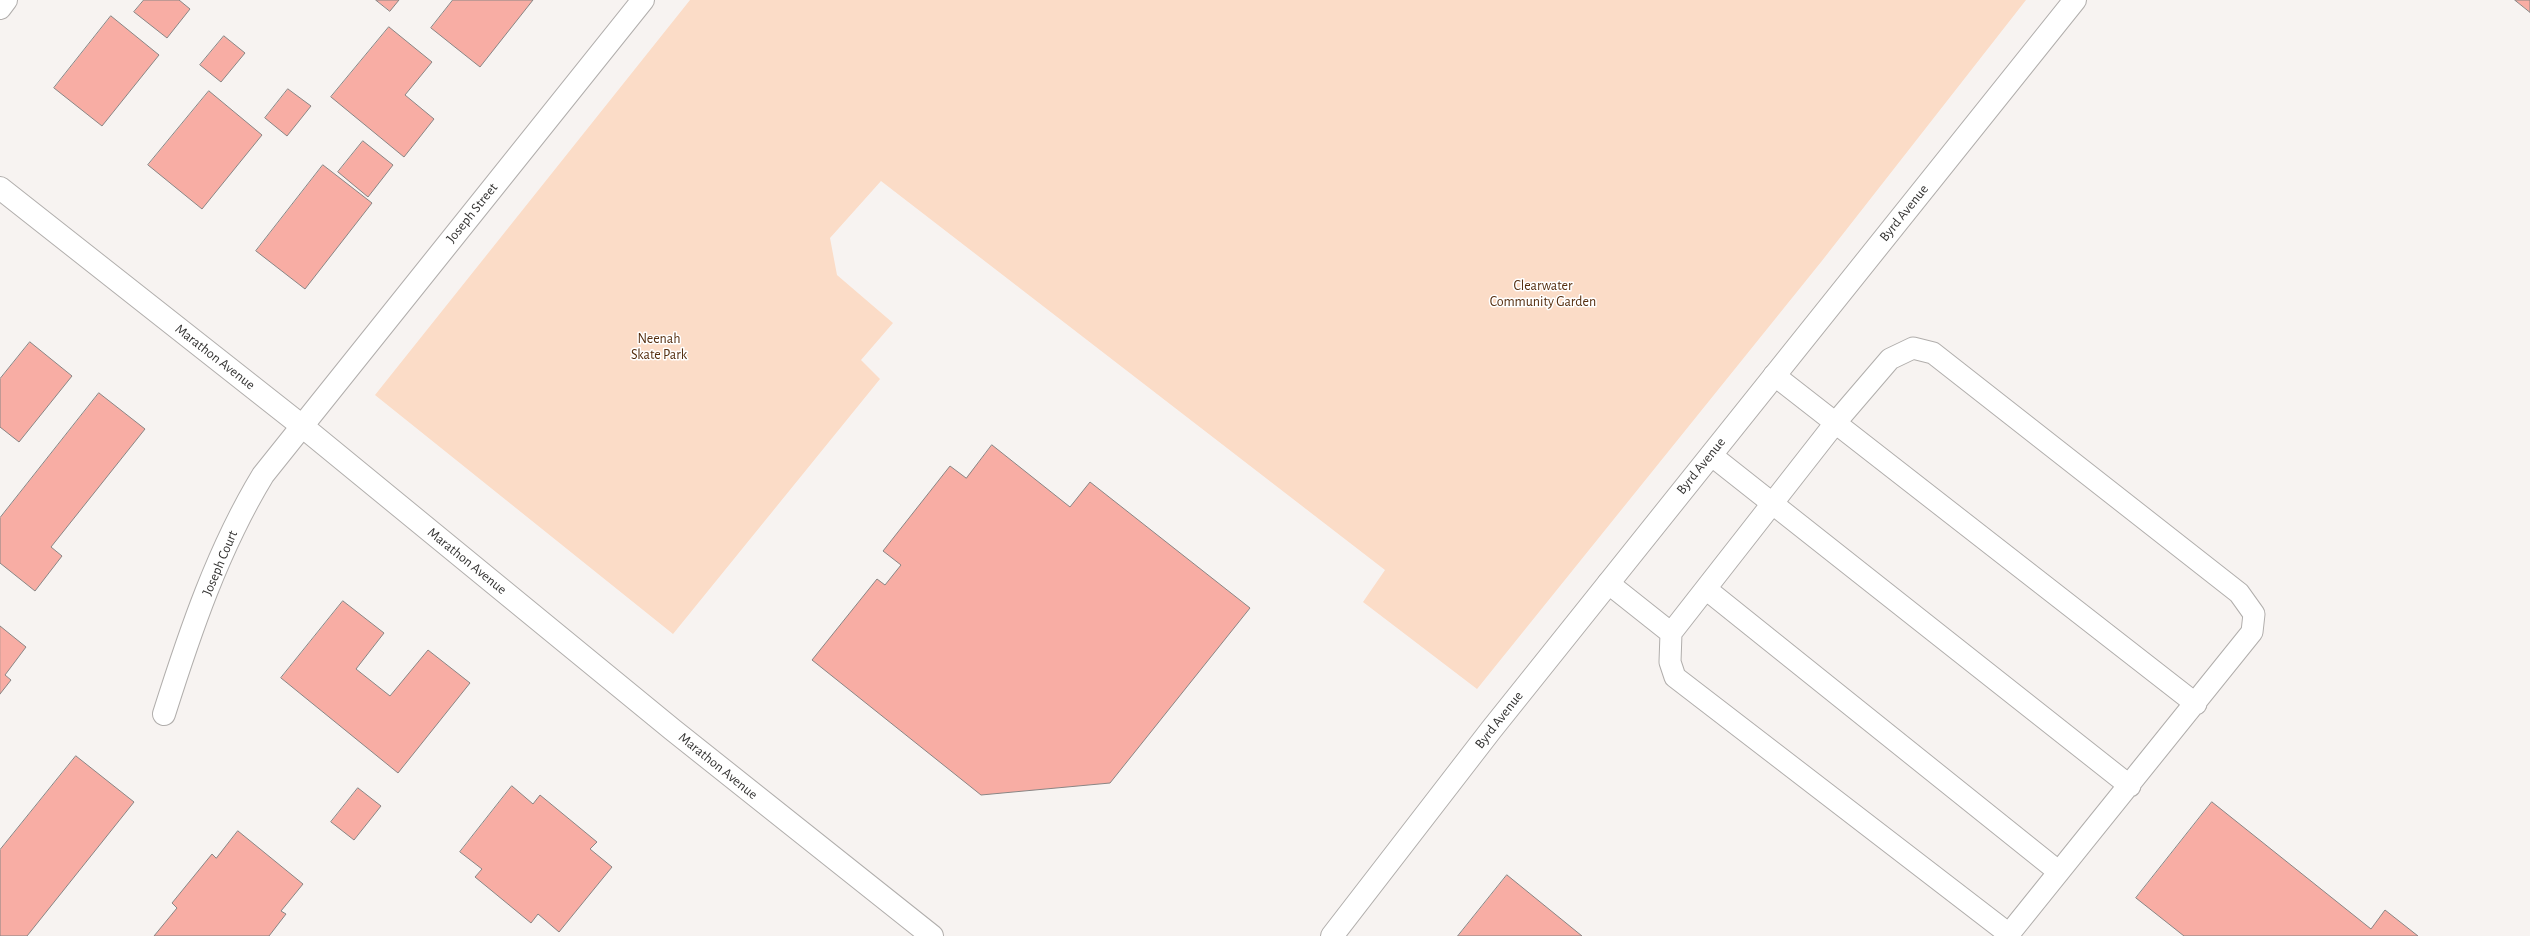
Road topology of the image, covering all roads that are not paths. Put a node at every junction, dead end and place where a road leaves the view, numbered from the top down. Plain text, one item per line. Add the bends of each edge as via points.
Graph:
1 (6, 0) edge
2 (643, 0) edge
3 (2074, 0) edge
4 (0, 8) edge
5 (0, 188) edge
6 (1774, 375) junction
7 (1836, 422) junction
8 (302, 426) junction
9 (1711, 455) junction
10 (1774, 503) junction
11 (1608, 583) junction
12 (1706, 589) junction
13 (1671, 633) junction
14 (2196, 704) junction
15 (164, 714) dead end
16 (2130, 786) junction
17 (2059, 872) junction
18 (932, 936) edge
19 (1332, 936) edge

1 - 4 street
2 - 8 street, Joseph Street
3 - 6 street, Byrd Avenue
5 - 8 street, Marathon Avenue
6 - 7 lane
6 - 9 street, Byrd Avenue
7 - 10 lane
7 - 14 lane
7 - 14 lane via 1890,359 1913,348 1932,353 2239,593 2254,614 2252,632
8 - 15 street, Joseph Court via 263,475 246,502 203,603
8 - 18 street, Marathon Avenue via 725,772
9 - 10 lane
9 - 11 street, Byrd Avenue
10 - 12 lane
10 - 16 lane
11 - 13 lane
11 - 19 street, Byrd Avenue
12 - 13 lane
12 - 17 lane
13 - 17 lane via 1670,662 1675,677 2009,934
14 - 16 lane
16 - 17 lane

